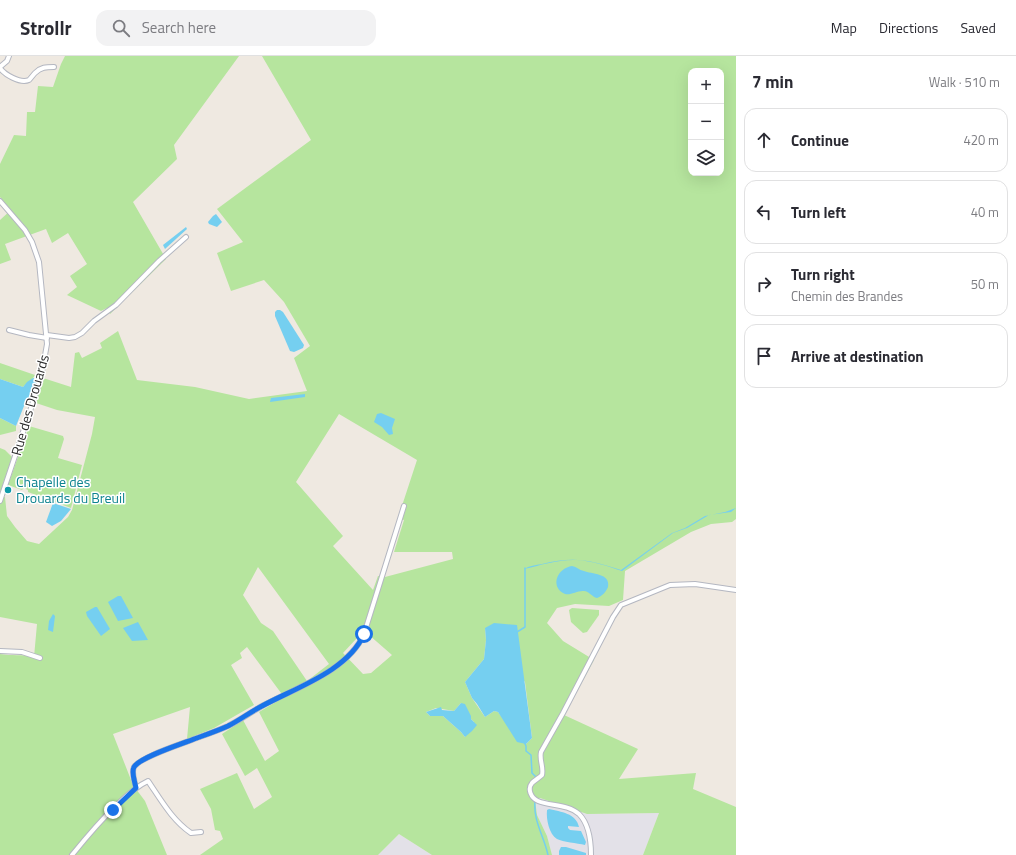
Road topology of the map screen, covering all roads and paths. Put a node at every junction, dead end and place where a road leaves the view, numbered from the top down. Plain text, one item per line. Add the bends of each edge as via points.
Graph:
1 (9, 56) edge
2 (0, 67) edge
3 (54, 67) dead end
4 (0, 200) edge
5 (186, 237) dead end
6 (8, 330) dead end
7 (47, 337) junction
8 (0, 501) edge
9 (404, 506) dead end
10 (736, 590) edge
11 (0, 651) edge
12 (40, 658) dead end
13 (136, 788) junction
14 (201, 832) dead end
15 (72, 855) edge
16 (591, 855) edge

1 - 2 street
2 - 3 street via 11,77 23,81 42,68
4 - 7 street, Rue des Drouards via 25,230 39,262
5 - 7 street via 116,305 82,333 70,338
6 - 7 street
7 - 8 street, Rue des Drouards via 41,378
9 - 13 street via 364,634 356,647 318,679 228,726 160,751 137,764 133,773
10 - 16 street via 695,584 670,585 621,605 613,617 541,752 542,775 530,785 532,796 537,800 579,814 591,841
11 - 12 street via 22,652
13 - 14 street via 148,781 181,827 191,833
13 - 15 street

